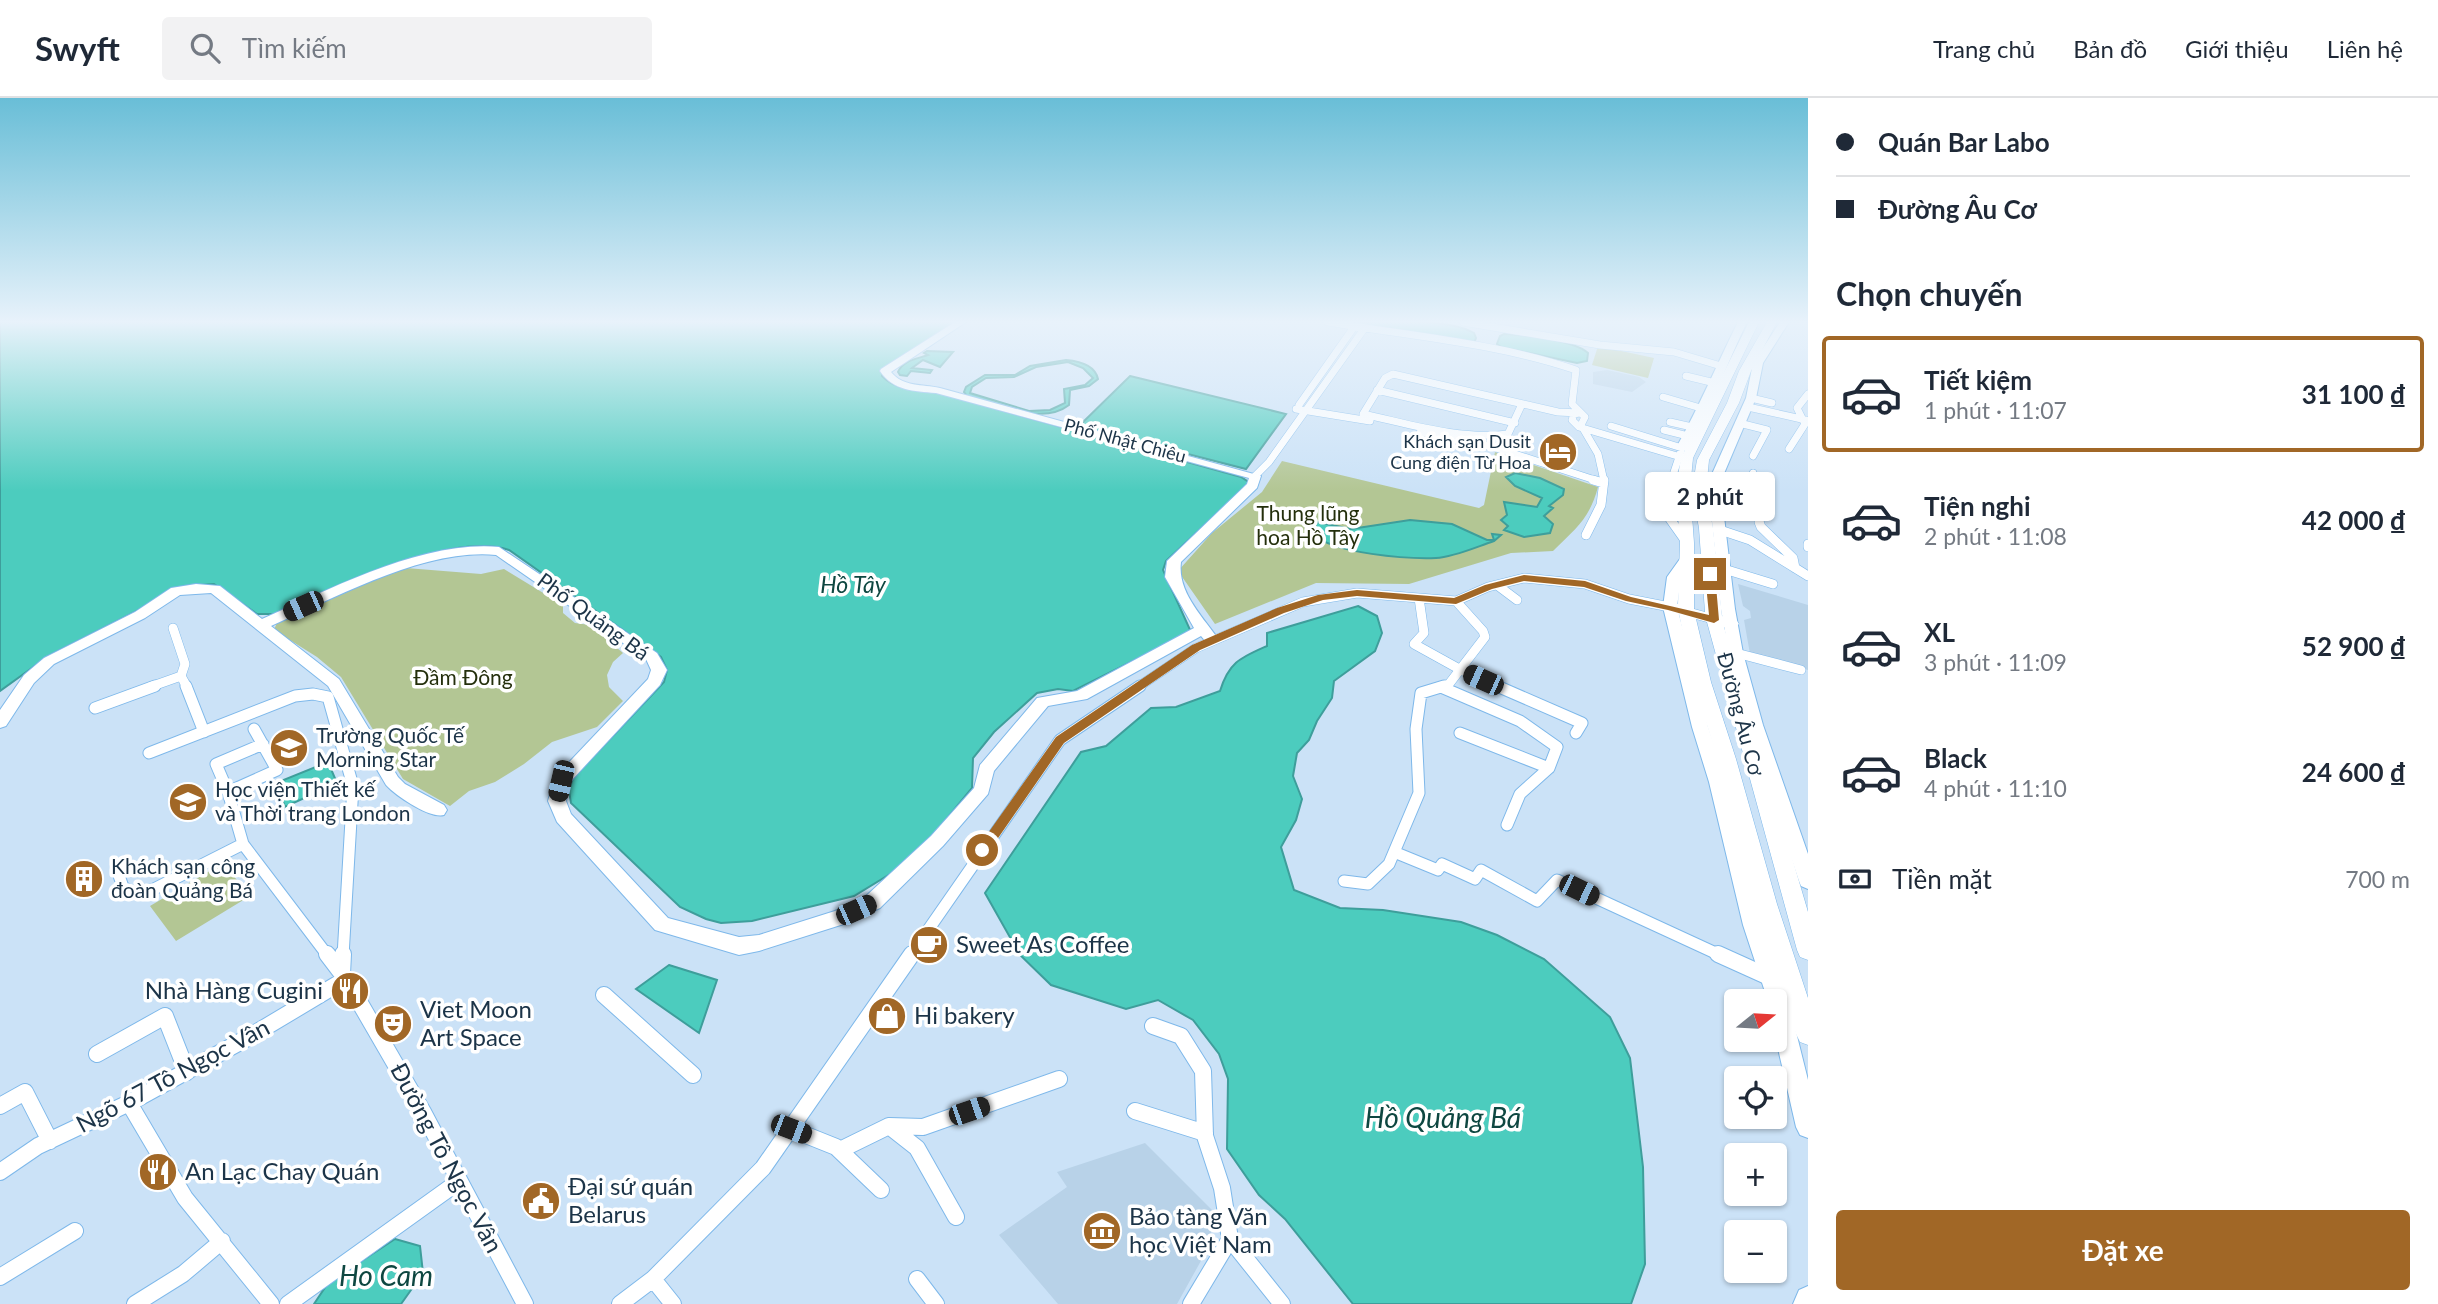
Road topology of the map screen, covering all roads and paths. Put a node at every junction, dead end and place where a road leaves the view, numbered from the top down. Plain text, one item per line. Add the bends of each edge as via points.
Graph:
1 (890, 378) edge
2 (1321, 378) edge
3 (1325, 378) edge
4 (1385, 378) edge
5 (1411, 378) edge
6 (1577, 378) edge
7 (1695, 378) edge
8 (1718, 378) edge
9 (1720, 378) edge
10 (1742, 378) edge
11 (1755, 378) edge
12 (1715, 383) junction
13 (1377, 390) junction
14 (1808, 394) edge
15 (1663, 397) dead end
16 (1750, 402) junction
17 (1772, 403) dead end
18 (1522, 404) junction
19 (1704, 409) junction
20 (1300, 410) junction
21 (1579, 413) junction
22 (1805, 420) edge
23 (1670, 422) dead end
24 (1740, 422) junction
25 (1515, 424) junction
26 (1611, 426) dead end
27 (1768, 427) dead end
28 (1584, 428) junction
29 (1664, 430) dead end
30 (1690, 432) junction
31 (1788, 449) dead end
32 (1683, 454) junction
33 (1753, 456) dead end
34 (1753, 473) dead end
35 (1255, 476) junction
36 (1603, 483) junction
37 (1749, 489) dead end
38 (1761, 502) dead end
39 (1717, 506) junction
40 (1761, 515) junction
41 (1720, 530) junction
42 (1586, 535) dead end
43 (1795, 568) junction
44 (1724, 569) junction
45 (1807, 575) edge
46 (1773, 584) dead end
47 (1497, 585) junction
48 (1419, 598) junction
49 (1517, 600) dead end
50 (1456, 601) junction
51 (1678, 609) junction
52 (1723, 622) junction
53 (261, 625) junction
54 (173, 628) dead end
55 (1207, 635) junction
56 (1736, 653) junction
57 (1461, 670) junction
58 (1801, 670) dead end
59 (181, 676) junction
60 (1441, 687) junction
61 (1532, 701) junction
62 (94, 708) dead end
63 (1520, 721) junction
64 (0, 722) edge
65 (254, 729) dead end
66 (204, 732) junction
67 (1460, 733) dead end
68 (1576, 733) dead end
69 (263, 744) junction
70 (149, 753) dead end
71 (1549, 768) junction
72 (228, 792) junction
73 (439, 810) dead end
74 (1507, 825) dead end
75 (243, 844) junction
76 (1394, 852) junction
77 (116, 867) dead end
78 (1344, 881) dead end
79 (1808, 881) edge
80 (1764, 894) junction
81 (1794, 904) junction
82 (1808, 950) edge
83 (344, 976) junction
84 (1769, 977) junction
85 (604, 995) dead end
86 (1153, 1026) dead end
87 (1808, 1034) edge
88 (97, 1054) dead end
89 (187, 1072) junction
90 (693, 1075) dead end
91 (1059, 1079) dead end
92 (129, 1103) junction
93 (0, 1106) edge
94 (1135, 1111) dead end
95 (890, 1126) junction
96 (1808, 1127) edge
97 (791, 1129) junction
98 (1205, 1133) junction
99 (50, 1141) junction
100 (840, 1150) junction
101 (0, 1172) edge
102 (458, 1182) junction
103 (881, 1190) dead end
104 (956, 1217) dead end
105 (75, 1231) dead end
106 (1230, 1239) junction
107 (222, 1241) junction
108 (0, 1277) edge
109 (653, 1279) junction
110 (917, 1279) dead end
111 (135, 1304) edge
112 (271, 1304) edge
113 (288, 1304) edge
114 (525, 1304) edge
115 (621, 1304) edge
116 (673, 1304) edge
117 (936, 1304) edge
118 (1191, 1304) edge
119 (1282, 1304) edge

1 - 35 street, Phố Nhật Chiêu
2 - 20 street
3 - 20 street
4 - 13 street
5 - 18 street
6 - 21 street via 1572,404
7 - 12 street
8 - 12 street, Đường Âu Cơ
9 - 32 main road, Đường Âu Cơ
10 - 52 main road, Đường Âu Cơ via 1703,460 1700,480
11 - 16 street, Đường Âu Cơ
12 - 19 street, Đường Âu Cơ
13 - 25 street
13 - 25 street via 1363,414 1485,436 1508,434
14 - 22 street via 1797,408
15 - 19 street
16 - 17 street
16 - 22 street
16 - 24 street, Đường Âu Cơ
18 - 21 street
18 - 25 street
19 - 30 street, Đường Âu Cơ
20 - 35 street via 1269,462
20 - 36 street via 1475,443
21 - 28 street via 1572,421
22 - 31 street
23 - 30 street
24 - 27 street
24 - 33 street via 1767,430
24 - 39 street, Đường Âu Cơ via 1714,483
26 - 32 street
28 - 32 street
28 - 36 street via 1605,467
29 - 30 street
30 - 32 street, Đường Âu Cơ
32 - 51 main road, Đường Âu Cơ via 1687,551
34 - 37 street
35 - 55 street via 1253,485 1174,561 1172,577
36 - 42 street via 1601,512
38 - 40 street
39 - 40 street
39 - 41 street, Đường Âu Cơ
40 - 43 street via 1761,527 1793,558
41 - 43 street via 1746,538
41 - 44 street, Đường Âu Cơ
43 - 45 street
44 - 46 street
44 - 52 street, Đường Âu Cơ
47 - 49 street
47 - 50 street
47 - 51 street via 1524,578 1560,580
48 - 50 street
48 - 55 street via 1357,593 1322,597
48 - 57 street via 1424,633 1414,644
50 - 57 street via 1485,637
51 - 52 main road
51 - 80 main road, Đường Âu Cơ
51 - 84 street, Đường Âu Cơ via 1700,727
52 - 56 street, Đường Âu Cơ
52 - 81 main road, Đường Âu Cơ
53 - 55 street, Phố Quảng Bá via 409,563 464,550 499,551 652,656 659,670 655,681 561,781 557,802 564,817 662,924 738,946 840,917 873,902 982,790 986,769 1043,702 1081,695
53 - 64 street via 215,589 176,591 49,662 29,679
53 - 73 street via 334,682 392,781
54 - 59 street via 185,664
55 - 97 street via 1196,648 1060,740
56 - 58 street
56 - 79 street, Đường Âu Cơ via 1755,725
57 - 60 street via 1450,684
57 - 61 street
59 - 62 street
59 - 66 street
60 - 63 street
60 - 76 street via 1421,693 1416,729 1419,793
61 - 63 street
61 - 68 street via 1582,723
63 - 71 street via 1557,747
65 - 69 street
66 - 70 street
66 - 83 street via 295,696 328,697 354,786
67 - 71 street
69 - 72 street, Đường Tô Ngọc Vân via 216,765
69 - 72 street via 277,770
71 - 74 street via 1520,794
72 - 75 street, Đường Tô Ngọc Vân
75 - 77 street via 154,889 134,893 123,887
75 - 83 street, Đường Tô Ngọc Vân
76 - 78 street via 1368,884
76 - 84 street via 1475,879 1481,870 1537,901 1557,880
80 - 81 main road
80 - 87 main road, Đường Âu Cơ
81 - 82 main road, Đường Âu Cơ
83 - 89 street, Ngõ 67 Tô Ngọc Vân
83 - 102 street, Đường Tô Ngọc Vân via 410,1087
84 - 96 street, Đường Âu Cơ
85 - 90 street
86 - 98 street via 1181,1036 1203,1071
88 - 89 street via 165,1016
89 - 92 street, Ngõ 67 Tô Ngọc Vân
91 - 95 street via 923,1127
92 - 99 street, Ngõ 67 Tô Ngọc Vân
92 - 107 street via 186,1198
93 - 99 street via 25,1093
94 - 98 street
95 - 100 street
95 - 104 street via 917,1148
97 - 100 street
97 - 109 street via 747,1186
98 - 106 street via 1222,1188
99 - 101 street, Ngõ 67 Tô Ngọc Vân
100 - 103 street
102 - 113 street
102 - 114 street, Đường Tô Ngọc Vân
105 - 108 street
106 - 118 street
106 - 119 street
107 - 111 street via 183,1274
107 - 112 street
109 - 115 street
109 - 116 street
110 - 117 street

